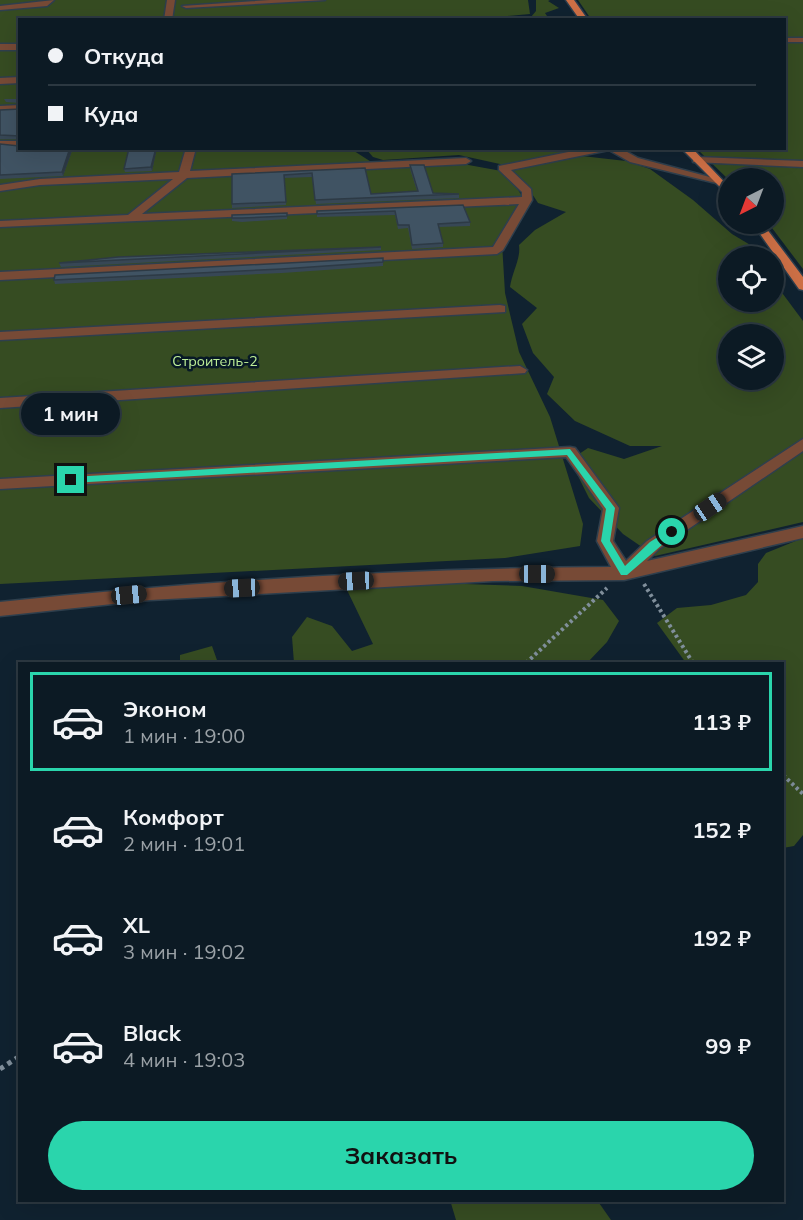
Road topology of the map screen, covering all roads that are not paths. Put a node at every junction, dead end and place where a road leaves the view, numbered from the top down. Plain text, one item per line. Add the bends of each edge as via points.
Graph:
1 (50, 0) edge
2 (171, 0) edge
3 (321, 0) edge
4 (570, 0) edge
5 (186, 6) dead end
6 (0, 8) edge
7 (168, 18) edge
8 (583, 18) edge
9 (786, 40) edge
10 (803, 40) edge
11 (18, 46) edge
12 (0, 47) edge
13 (18, 80) edge
14 (0, 81) edge
15 (18, 108) edge
16 (0, 109) edge
17 (0, 144) edge
18 (18, 144) edge
19 (190, 150) edge
20 (596, 150) edge
21 (616, 150) edge
22 (688, 150) edge
23 (697, 160) junction
24 (466, 161) dead end
25 (803, 164) edge
26 (183, 176) junction
27 (716, 180) joint
28 (0, 188) edge
29 (527, 200) junction
30 (132, 217) junction
31 (0, 224) edge
32 (765, 234) edge
33 (0, 276) edge
34 (803, 286) edge
35 (500, 309) dead end
36 (0, 336) edge
37 (520, 370) dead end
38 (0, 403) edge
39 (803, 444) edge
40 (0, 484) edge
41 (803, 532) edge
42 (630, 571) junction
43 (0, 609) edge

1 - 6 street via 47,4
2 - 7 street
3 - 5 street
4 - 8 main road
9 - 10 street
11 - 12 street
13 - 14 street
15 - 16 street
17 - 18 street
19 - 26 street
20 - 29 street via 503,168 527,190
21 - 27 street via 634,160
22 - 23 main road
23 - 25 street
23 - 27 main road
24 - 26 street
26 - 28 street via 40,182
26 - 30 street
29 - 30 street
29 - 33 street via 497,250
30 - 31 street
32 - 34 main road
35 - 36 street
37 - 38 street
39 - 42 street via 653,545
40 - 42 street via 570,452 611,508 605,541
41 - 42 street
42 - 43 street via 493,574 150,593

